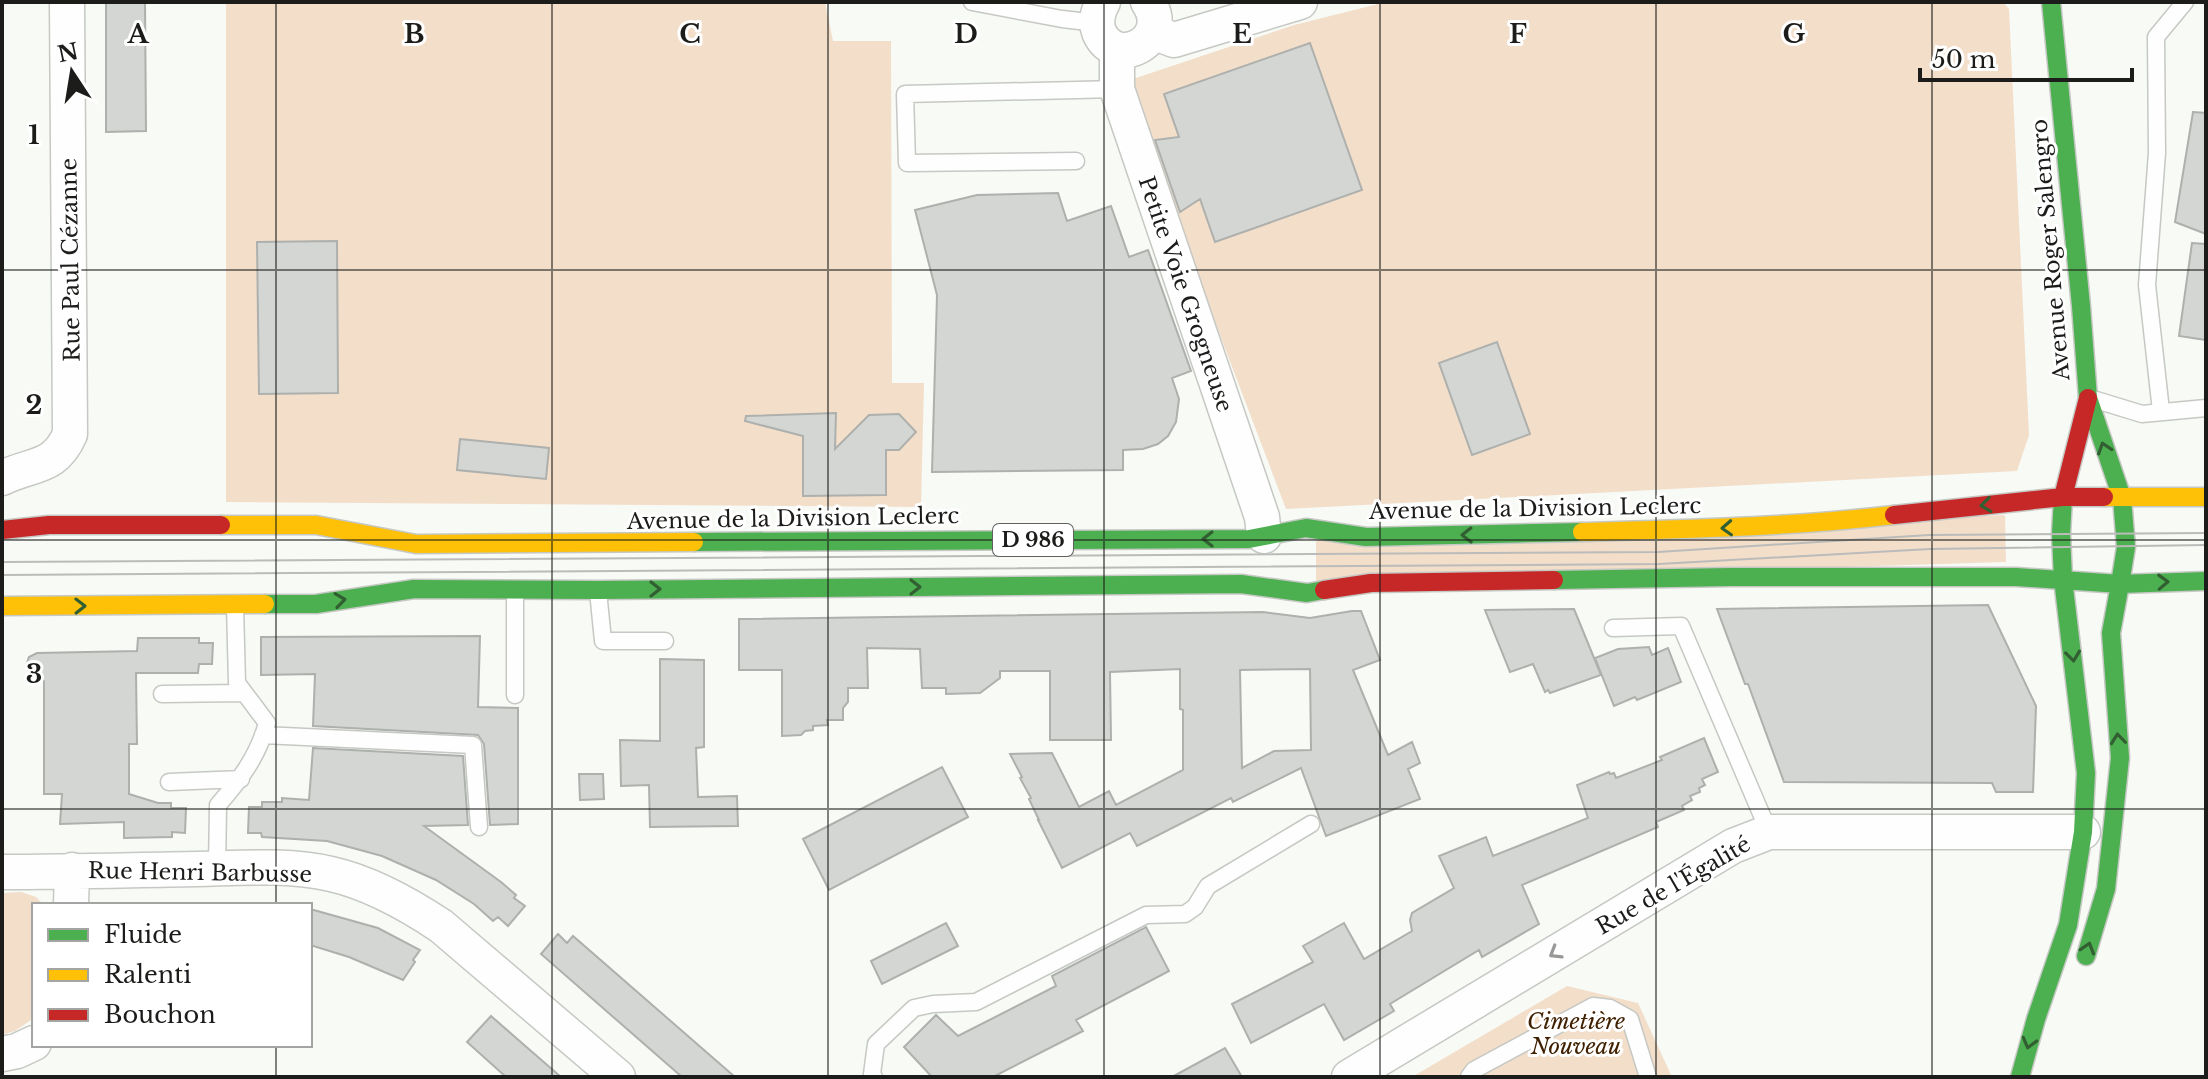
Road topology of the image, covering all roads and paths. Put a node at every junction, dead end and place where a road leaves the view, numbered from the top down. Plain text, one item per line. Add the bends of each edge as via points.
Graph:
1 (67, 2) edge
2 (972, 2) edge
3 (1300, 2) edge
4 (2051, 2) edge
5 (2185, 2) edge
6 (1100, 12) edge
7 (1151, 17) edge
8 (1117, 50) junction
9 (1117, 89) junction
10 (1076, 161) dead end
11 (2088, 398) junction
12 (2206, 408) edge
13 (2161, 411) junction
14 (2, 477) edge
15 (2063, 497) junction
16 (2206, 497) edge
17 (2122, 498) junction
18 (2, 530) edge
19 (1264, 536) junction
20 (2063, 579) junction
21 (2206, 581) edge
22 (2120, 584) junction
23 (515, 589) junction
24 (598, 590) junction
25 (235, 604) junction
26 (2, 606) edge
27 (1613, 628) dead end
28 (665, 641) dead end
29 (243, 693) junction
30 (162, 694) dead end
31 (515, 695) dead end
32 (263, 735) junction
33 (241, 779) junction
34 (169, 782) dead end
35 (1311, 824) dead end
36 (479, 827) dead end
37 (1769, 832) junction
38 (2083, 832) junction
39 (217, 868) junction
40 (72, 870) junction
41 (2, 872) edge
42 (71, 903) edge
43 (2081, 973) dead end
44 (618, 1077) edge
45 (874, 1077) edge
46 (1349, 1077) edge
47 (1469, 1077) edge
48 (1648, 1077) edge
49 (2020, 1077) edge

1 - 14 street, Rue Paul Cézanne via 70,434 54,459
2 - 6 lane via 1062,19
3 - 7 street via 1174,40
4 - 11 main road, Avenue Roger Salengro
5 - 13 lane via 2156,37 2157,153 2147,285
6 - 8 street via 1101,36
7 - 8 street via 1141,45
8 - 9 street, Petite Voie Grogneuse
9 - 10 lane via 905,94 907,163
9 - 19 street, Petite Voie Grogneuse via 1262,517
11 - 13 lane via 2142,414
11 - 15 main road, Avenue Roger Salengro
17 -> 11 main road, Avenue Roger Salengro
12 - 13 lane
15 - 17 main road, Avenue de la Division Leclerc
15 -> 19 main road, Avenue de la Division Leclerc / D 986 via 1834,522 1717,528 1366,537 1306,528
15 - 20 main road, Avenue Roger Salengro
16 - 17 main road, Avenue de la Division Leclerc
17 - 22 main road, Avenue Roger Salengro via 2126,547
19 -> 18 main road, Avenue de la Division Leclerc / D 986 via 416,544 316,525 49,525
20 - 22 main road
24 -> 20 main road, D 986 via 1241,584 1307,593 1371,583
20 -> 38 main road, Avenue Roger Salengro via 2086,773
22 -> 21 main road
43 -> 22 main road, Avenue Roger Salengro via 2106,889 2120,758 2111,633
23 - 24 main road, D 986
25 -> 23 main road, D 986 via 316,604 414,589
23 - 31 lane
24 - 28 lane via 603,641
26 -> 25 main road, D 986
25 - 29 lane via 237,683
27 - 37 lane via 1681,626
29 - 30 lane
29 - 32 lane via 267,723
32 - 33 lane
32 - 36 lane via 473,745
33 - 34 lane
33 - 39 lane via 218,805
35 - 45 lane via 1208,886 1185,914 1146,915 976,1002 914,1008 876,1044
37 - 38 street, Rue de l'Égalité
37 -> 46 street, Rue de l'Égalité via 1733,846
38 -> 49 main road, Avenue Roger Salengro via 2068,925
39 - 40 street, Rue Henri Barbusse
39 - 44 street, Rue Henri Barbusse via 332,875 412,906
40 - 41 street, Rue Henri Barbusse
40 - 42 street
47 - 48 lane via 1593,1006 1630,1019

